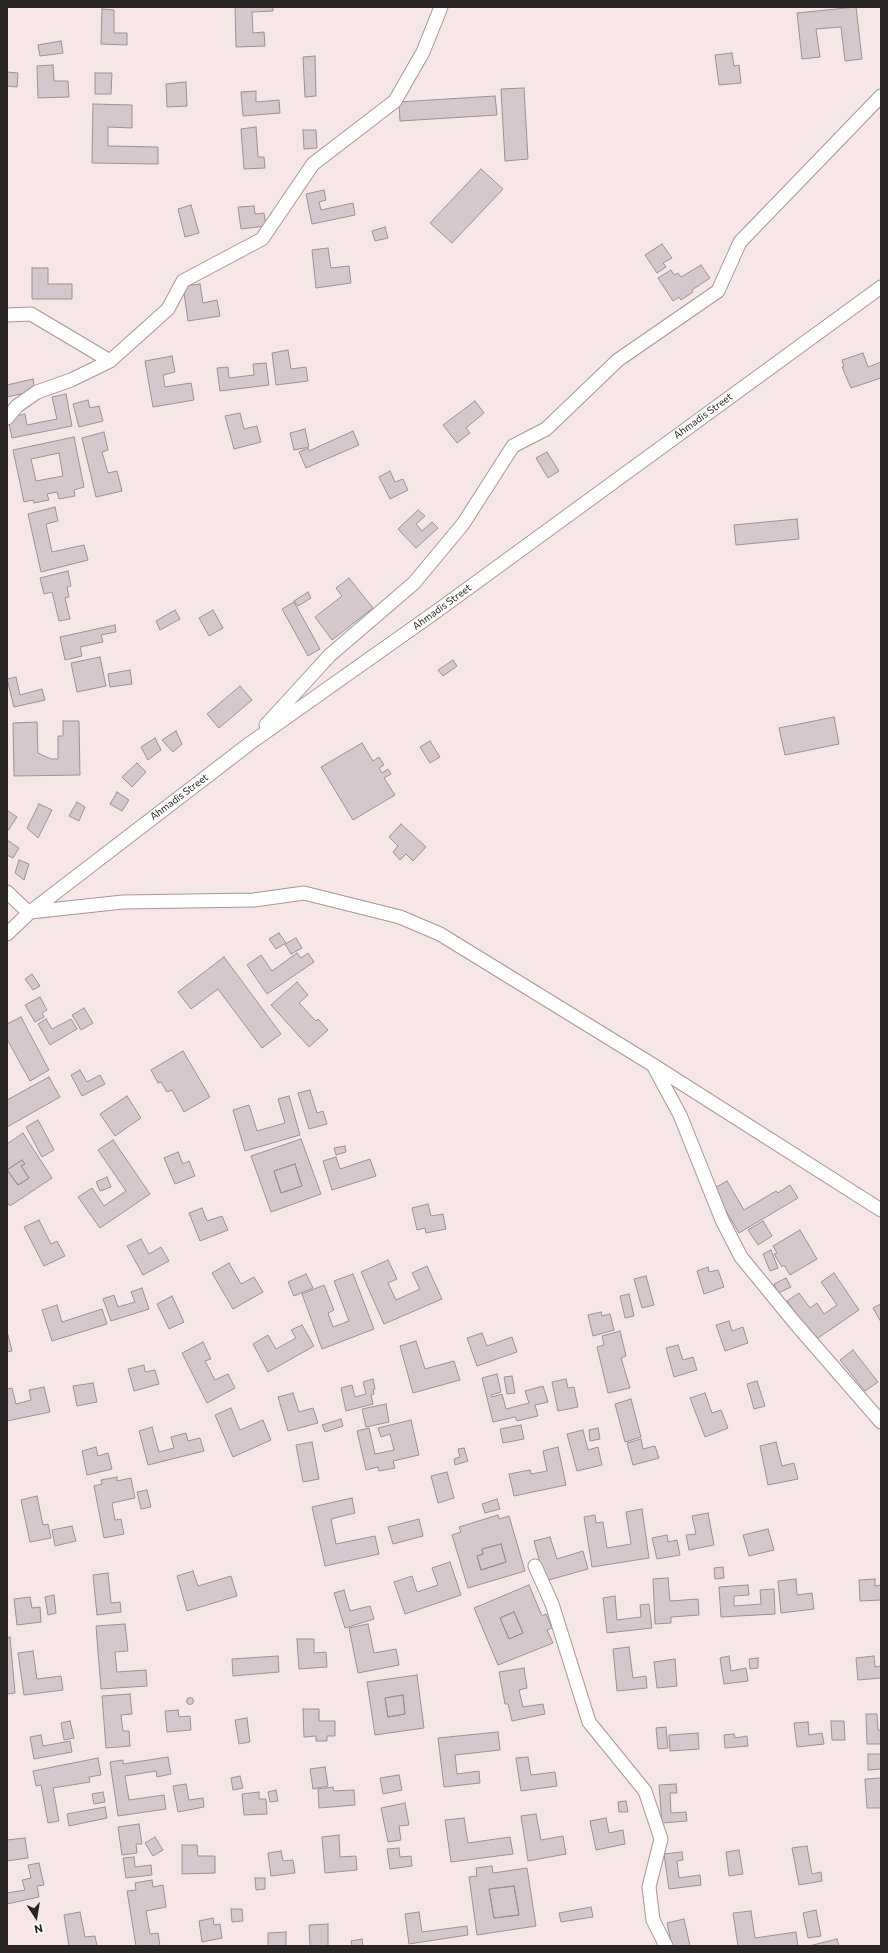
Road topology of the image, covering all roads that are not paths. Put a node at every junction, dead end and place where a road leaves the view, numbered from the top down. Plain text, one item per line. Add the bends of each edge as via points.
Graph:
1 (441, 7) edge
2 (881, 96) edge
3 (881, 287) edge
4 (7, 315) edge
5 (110, 361) junction
6 (7, 418) edge
7 (249, 744) junction
8 (7, 892) edge
9 (29, 912) junction
10 (7, 934) edge
11 (653, 1065) junction
12 (881, 1210) edge
13 (881, 1422) edge
14 (535, 1566) dead end
15 (666, 1946) edge

1 - 5 street via 423,52 395,101 313,164 262,238 183,281 168,309
2 - 7 street via 740,242 718,291 618,360 546,429 513,446 463,524 414,584 330,655
3 - 7 street, Ahmadis Street via 437,611
4 - 5 street via 30,314
5 - 6 street via 71,380 37,392 17,406
7 - 9 street, Ahmadis Street
8 - 9 street
9 - 10 street, Ahmadis Street
9 - 11 street via 124,902 254,900 311,894 400,917 440,934
11 - 12 street
11 - 13 street via 680,1115 722,1220 742,1257 795,1324
14 - 15 street via 552,1604 590,1722 645,1791 661,1839 649,1887 652,1920

